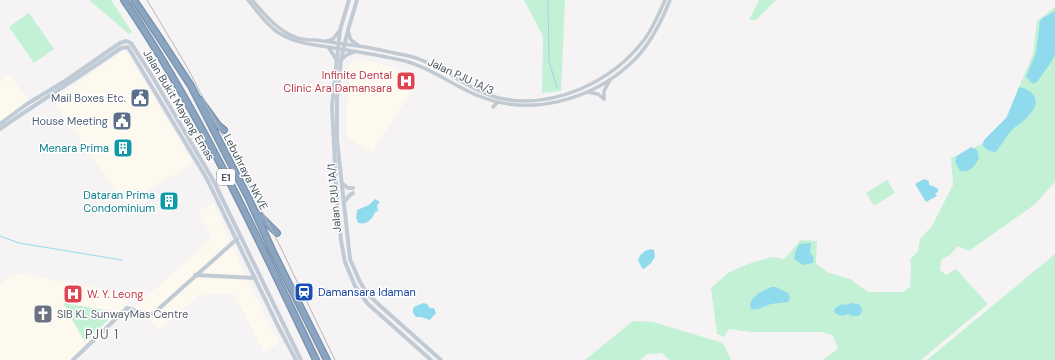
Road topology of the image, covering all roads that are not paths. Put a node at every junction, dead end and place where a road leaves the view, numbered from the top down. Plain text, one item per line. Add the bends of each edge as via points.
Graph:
1 (124, 0) edge
2 (134, 0) edge
3 (248, 0) edge
4 (252, 0) edge
5 (349, 0) edge
6 (357, 0) edge
7 (665, 0) edge
8 (670, 0) edge
9 (340, 30) junction
10 (348, 30) junction
11 (326, 42) junction
12 (344, 44) junction
13 (338, 46) junction
14 (359, 46) junction
15 (328, 47) junction
16 (343, 50) junction
17 (355, 51) junction
18 (339, 60) junction
19 (611, 79) junction
20 (191, 86) junction
21 (587, 86) junction
22 (598, 87) junction
23 (587, 92) junction
24 (494, 96) junction
25 (498, 102) junction
26 (493, 107) dead end
27 (0, 124) edge
28 (0, 129) edge
29 (224, 130) dead end
30 (196, 149) junction
31 (195, 158) junction
32 (213, 180) junction
33 (343, 184) junction
34 (218, 199) junction
35 (344, 202) junction
36 (225, 204) junction
37 (252, 206) junction
38 (277, 233) dead end
39 (236, 239) junction
40 (195, 275) junction
41 (255, 278) junction
42 (418, 340) junction
43 (421, 352) junction
44 (74, 360) edge
45 (296, 360) edge
46 (301, 360) edge
47 (316, 360) edge
48 (327, 360) edge
49 (431, 360) edge
50 (441, 360) edge

1 - 47 highway, Lebuhraya NKVE / E1 via 183,94 249,220
2 - 20 highway, Lebuhraya NKVE / E1
3 - 15 street via 279,33 299,43
4 - 11 street via 275,25 288,33 300,38
5 - 9 main road, Jalan PJU 1A/1
6 - 10 main road, Jalan PJU 1A/1
7 - 21 street, Jalan PJU 1A/3 via 644,40 626,60
8 - 19 street, Jalan PJU 1A/3 via 661,22 648,42 631,63
9 - 11 street via 333,39
9 - 13 main road, Jalan PJU 1A/1
10 - 12 main road, Jalan PJU 1A/1
10 - 14 street via 351,40
11 - 13 street
12 - 13 street, Jalan PJU 1A/3
12 - 14 street, Jalan PJU 1A/3
12 - 16 main road, Jalan PJU 1A/1
13 - 15 street
13 - 16 street, Jalan PJU 1A/3
13 - 18 main road, Jalan PJU 1A/1
14 - 24 street, Jalan PJU 1A/3 via 411,57
15 - 18 street
16 - 17 street, Jalan PJU 1A/3
16 - 18 main road, Jalan PJU 1A/1
17 - 18 street
17 - 25 street, Jalan PJU 1A/3 via 414,64 478,96
18 - 33 main road, Jalan PJU 1A/1 via 336,120
18 - 43 main road, Jalan PJU 1A/1 via 332,106 336,185 331,193 338,202 343,253 355,286 368,304
19 - 22 street, Jalan PJU 1A/3
19 - 23 street via 604,90 604,99 598,94
20 - 29 highway
20 - 37 highway, Lebuhraya NKVE / E1
21 - 22 street
21 - 24 street, Jalan PJU 1A/3 via 562,96 540,100
22 - 23 street, Jalan PJU 1A/3
23 - 25 street, Jalan PJU 1A/3 via 539,105 519,106
24 - 25 street
25 - 26 street
27 - 30 main road, Jalan Bukit Mayang Emas via 126,41 131,43
28 - 31 main road, Jalan Bukit Mayang Emas via 126,46 130,48
30 - 31 main road
30 - 32 main road, Jalan Bukit Mayang Emas
31 - 34 main road, Jalan Bukit Mayang Emas
32 - 34 main road
32 - 36 main road, Jalan Bukit Mayang Emas
33 - 35 main road, Jalan PJU 1A/1
33 - 35 main road via 353,191
34 - 36 main road
34 - 39 main road, Jalan Bukit Mayang Emas
35 - 42 main road, Jalan PJU 1A/1 via 350,258 360,282 367,293
36 - 46 main road, Jalan Bukit Mayang Emas
37 - 38 highway
37 - 48 highway, Lebuhraya NKVE / E1
39 - 40 main road
39 - 41 main road, Jalan Bukit Mayang Emas
40 - 41 main road
40 - 44 main road via 151,315 127,308
41 - 45 main road, Jalan Bukit Mayang Emas
42 - 43 main road
42 - 50 main road, Jalan PJU 1A/1
43 - 49 main road, Jalan PJU 1A/1

